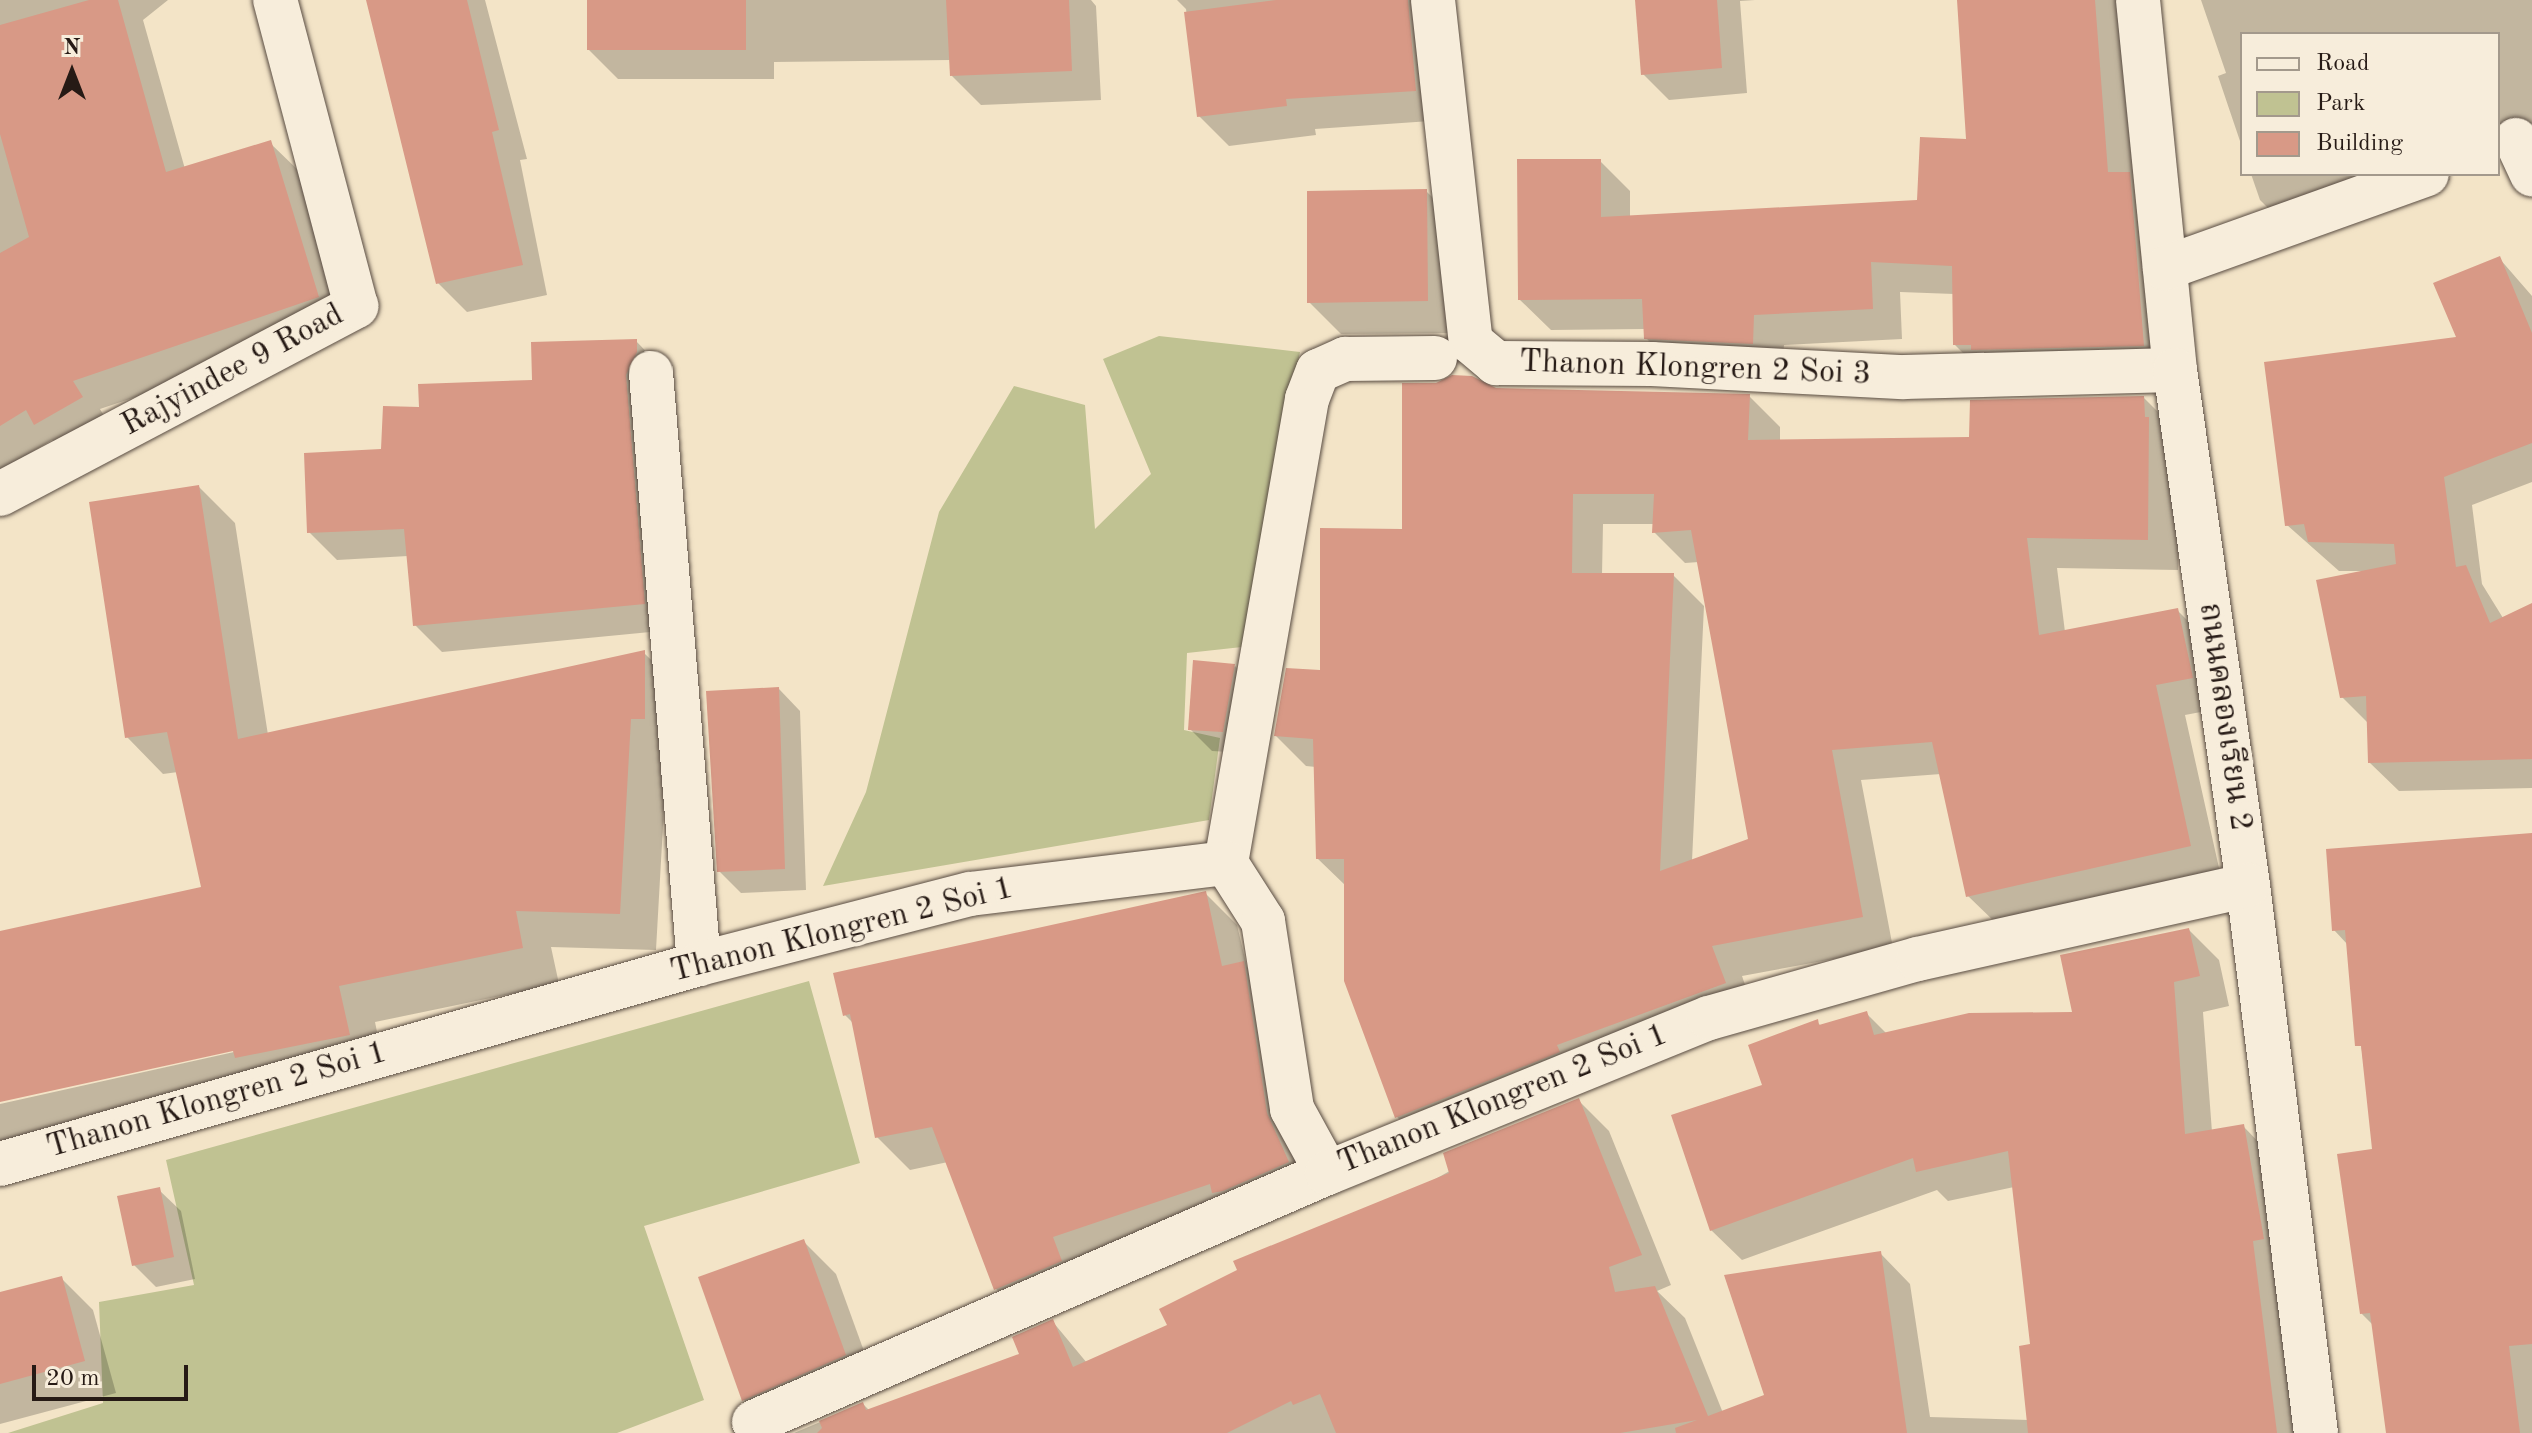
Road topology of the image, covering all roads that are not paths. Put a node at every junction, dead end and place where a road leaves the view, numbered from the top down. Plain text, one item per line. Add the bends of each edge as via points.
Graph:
1 (275, 0) edge
2 (1433, 0) edge
3 (2138, 0) edge
4 (2421, 176) edge
5 (2165, 268) junction
6 (1435, 358) dead end
7 (2175, 370) junction
8 (651, 373) dead end
9 (0, 494) edge
10 (1226, 863) junction
11 (2248, 885) junction
12 (699, 964) junction
13 (0, 1164) edge
14 (1327, 1173) junction
15 (754, 1422) dead end
16 (2316, 1433) edge

1 - 9 street, Rajyindee 9 Road via 356,306
2 - 7 street, Thanon Klongren 2 Soi 3 via 1471,342 1496,363 1652,364 1904,377
3 - 5 street, ถนนคลองเรียน 2
4 - 5 street
5 - 7 street, ถนนคลองเรียน 2
6 - 10 street via 1345,359 1318,371 1307,399
7 - 11 street, ถนนคลองเรียน 2
8 - 12 street
10 - 12 street, Thanon Klongren 2 Soi 1 via 970,894
10 - 14 street, Thanon Klongren 2 Soi 1 via 1263,921 1292,1109
11 - 14 street, Thanon Klongren 2 Soi 1 via 1918,959 1709,1018
11 - 16 street, ถนนคลองเรียน 2
12 - 13 street, Thanon Klongren 2 Soi 1
14 - 15 street

